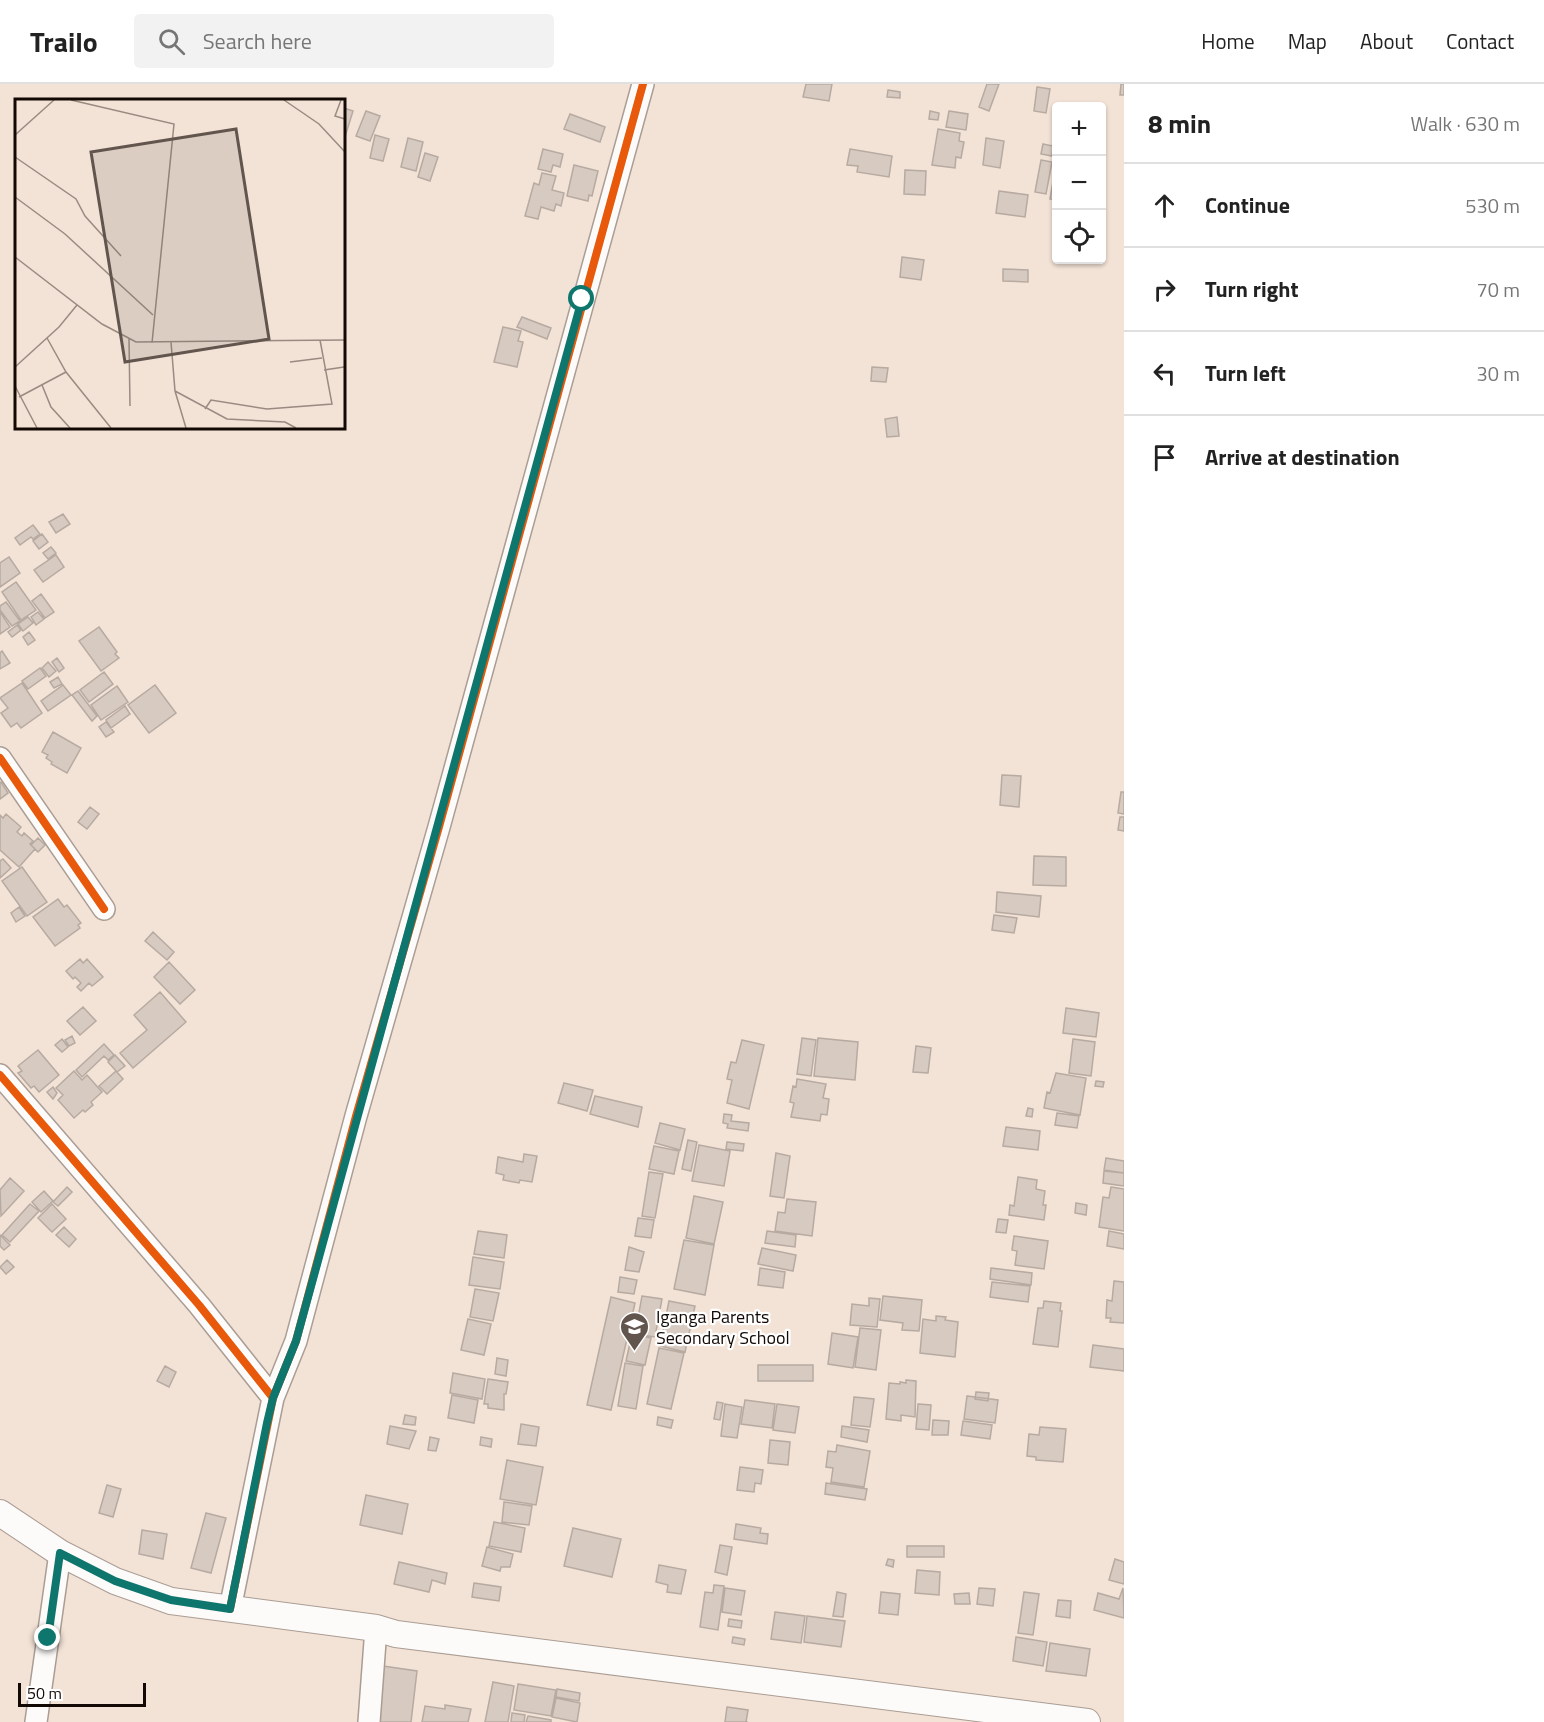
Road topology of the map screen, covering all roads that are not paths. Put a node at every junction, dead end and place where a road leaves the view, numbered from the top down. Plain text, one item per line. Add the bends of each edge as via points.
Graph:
1 (643, 84) edge
2 (0, 758) edge
3 (104, 909) dead end
4 (0, 1075) edge
5 (273, 1398) junction
6 (0, 1513) edge
7 (60, 1553) junction
8 (230, 1609) junction
9 (376, 1628) junction
10 (36, 1722) edge
11 (369, 1722) edge
12 (1087, 1722) edge

1 - 5 street via 296,1341
2 - 3 street
4 - 5 street via 199,1305
5 - 8 street
6 - 7 main road
7 - 8 main road via 115,1581 171,1600
7 - 10 street
8 - 9 main road
9 - 11 street
9 - 12 main road via 396,1634

